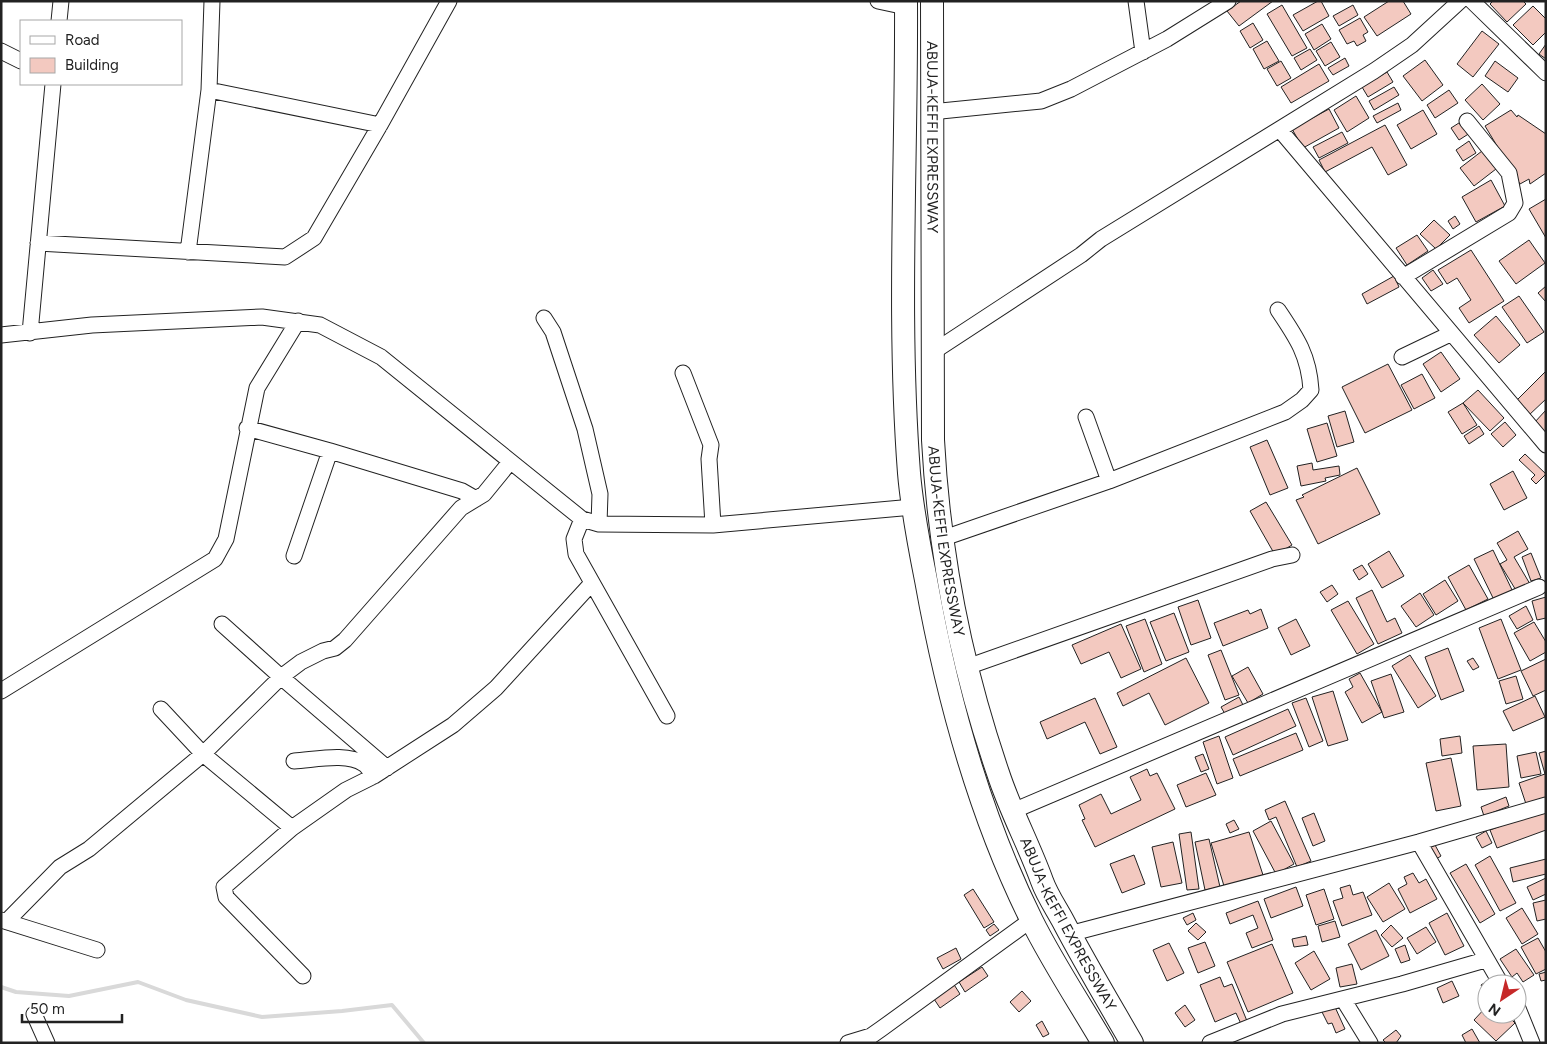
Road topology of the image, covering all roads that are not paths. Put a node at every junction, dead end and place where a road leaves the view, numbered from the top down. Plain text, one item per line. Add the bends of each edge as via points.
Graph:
1 (61, 1) edge
2 (212, 1) edge
3 (449, 1) edge
4 (878, 1) edge
5 (932, 1) edge
6 (1136, 1) edge
7 (1228, 1) edge
8 (1460, 1) edge
9 (1472, 1) edge
10 (906, 4) edge
11 (60, 20) edge
12 (1, 51) edge
13 (1143, 52) junction
14 (20, 60) edge
15 (1546, 73) edge
16 (54, 85) edge
17 (209, 90) junction
18 (932, 112) junction
19 (1467, 121) dead end
20 (380, 125) junction
21 (1280, 130) junction
22 (38, 244) junction
23 (188, 252) junction
24 (1403, 277) junction
25 (1278, 310) dead end
26 (544, 318) dead end
27 (298, 321) junction
28 (30, 333) junction
29 (1450, 334) junction
30 (1, 335) edge
31 (933, 352) junction
32 (1402, 357) dead end
33 (683, 373) dead end
34 (1086, 417) dead end
35 (247, 428) junction
36 (1546, 445) edge
37 (330, 450) junction
38 (510, 462) junction
39 (1108, 481) junction
40 (476, 499) junction
41 (913, 507) junction
42 (582, 519) junction
43 (599, 524) junction
44 (713, 525) junction
45 (942, 539) junction
46 (1292, 554) dead end
47 (294, 556) dead end
48 (592, 583) junction
49 (1539, 587) dead end
50 (222, 624) dead end
51 (968, 667) junction
52 (281, 677) junction
53 (1, 691) edge
54 (161, 709) dead end
55 (667, 716) dead end
56 (203, 754) junction
57 (294, 761) dead end
58 (387, 768) junction
59 (374, 776) junction
60 (1546, 805) edge
61 (1013, 811) junction
62 (292, 828) junction
63 (1419, 842) junction
64 (1031, 920) junction
65 (4, 921) edge
66 (1069, 934) junction
67 (97, 950) dead end
68 (1485, 960) junction
69 (1494, 974) edge
70 (303, 976) dead end
71 (1343, 999) junction
72 (34, 1014) dead end
73 (1524, 1024) edge
74 (48, 1043) edge
75 (848, 1043) edge
76 (1103, 1043) edge
77 (1132, 1043) edge
78 (1210, 1043) edge
79 (1370, 1043) edge
80 (1532, 1043) edge

1 - 11 street
2 - 17 street
3 - 20 street
4 - 10 street
5 - 18 highway, ABUJA-KEFFI EXPRESSWAY
6 - 13 street
7 - 13 street
8 - 21 street via 1412,45
9 - 15 street
10 - 41 highway, ABUJA-KEFFI EXPRESSWAY via 904,362
12 - 14 street
13 - 18 street via 1041,101
16 - 22 street
17 - 20 street
17 - 23 street
18 - 31 highway, ABUJA-KEFFI EXPRESSWAY
19 - 24 street via 1509,173 1515,203 1509,213
20 - 23 street via 314,238 301,248 285,257
21 - 24 street
21 - 31 street via 1101,239
22 - 23 street
22 - 28 street
24 - 29 street
25 - 39 street via 1302,345 1310,374 1310,390 1302,400 1285,412
26 - 43 street via 553,332 585,429 600,494
27 - 28 street via 253,318 92,325
27 - 35 street via 256,388
27 - 38 street via 320,325 381,357
28 - 30 street
29 - 32 street
29 - 36 street
31 - 45 highway, ABUJA-KEFFI EXPRESSWAY via 933,440
33 - 44 street via 711,445
34 - 39 street
35 - 37 street
35 - 53 street via 226,539 215,559
37 - 40 street via 462,490
37 - 47 street
38 - 40 street via 484,494
38 - 42 street
39 - 45 street
40 - 52 street via 462,508 345,640 335,648 301,662
41 - 44 street
41 - 64 highway, ABUJA-KEFFI EXPRESSWAY via 936,638 966,749 982,801
42 - 43 street
42 - 48 street via 574,539 576,554
43 - 44 street
45 - 51 highway, ABUJA-KEFFI EXPRESSWAY
46 - 51 street
48 - 55 street
48 - 58 street via 496,688 453,725
49 - 61 street
50 - 52 street
51 - 61 highway, ABUJA-KEFFI EXPRESSWAY via 993,757
52 - 56 street
52 - 58 street
54 - 56 street
56 - 62 street
56 - 65 street via 89,849 60,867
57 - 59 street via 357,760 366,765
58 - 59 street
59 - 62 street via 346,790
60 - 63 street
61 - 66 highway, ABUJA-KEFFI EXPRESSWAY via 1042,882
62 - 70 street via 224,887 226,897
63 - 66 street
63 - 68 street
64 - 75 street via 871,1036
64 - 76 highway, ABUJA-KEFFI EXPRESSWAY
65 - 67 street
66 - 77 highway, ABUJA-KEFFI EXPRESSWAY
68 - 69 street
68 - 71 street
71 - 78 street via 1282,1014
71 - 79 street
72 - 74 street
73 - 80 street

